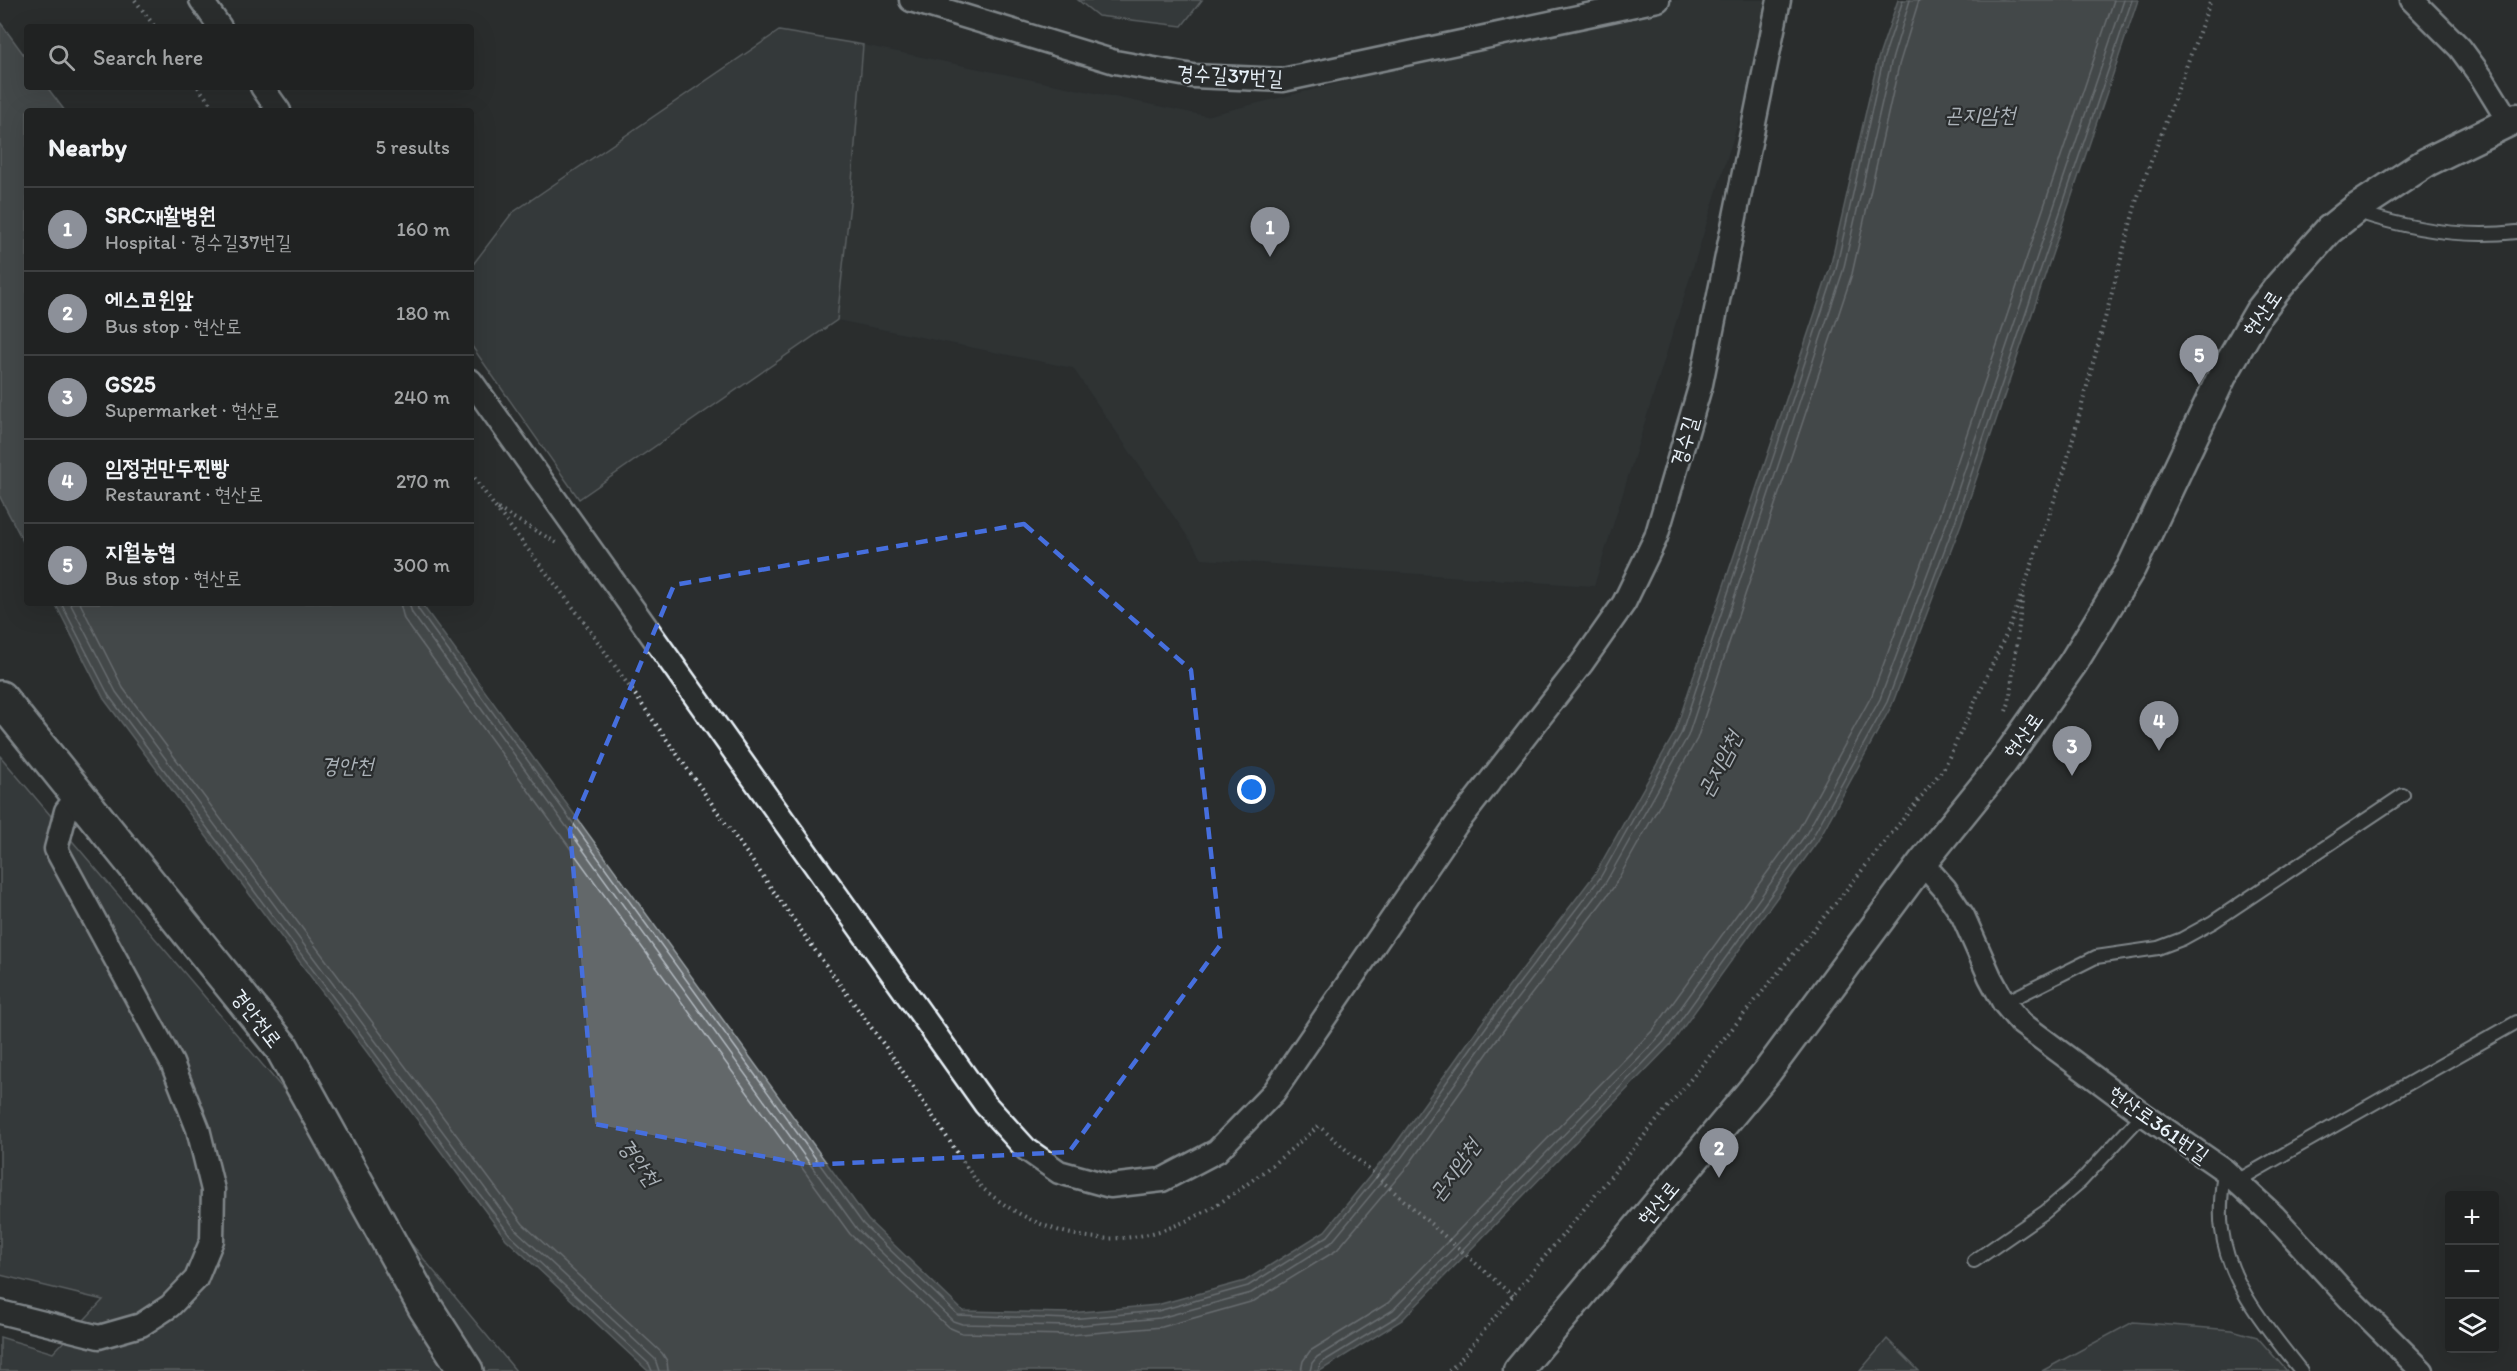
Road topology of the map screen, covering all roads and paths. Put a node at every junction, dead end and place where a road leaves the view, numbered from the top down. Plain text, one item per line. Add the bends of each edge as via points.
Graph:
1 (135, 0) edge
2 (201, 0) edge
3 (911, 0) edge
4 (1658, 0) edge
5 (1779, 0) edge
6 (2211, 0) edge
7 (2412, 0) edge
8 (153, 24) edge
9 (218, 24) edge
10 (200, 90) edge
11 (264, 90) edge
12 (214, 108) edge
13 (277, 108) edge
14 (2513, 120) edge
15 (2354, 210) junction
16 (2517, 232) edge
17 (474, 385) edge
18 (474, 477) edge
19 (495, 507) junction
20 (595, 556) junction
21 (2025, 585) junction
22 (0, 698) edge
23 (2005, 714) dead end
24 (79, 795) junction
25 (2403, 795) dead end
26 (1922, 863) junction
27 (2004, 1003) junction
28 (2517, 1022) edge
29 (2143, 1114) junction
30 (1329, 1136) dead end
31 (2231, 1175) junction
32 (979, 1185) dead end
33 (1974, 1261) dead end
34 (1513, 1296) junction
35 (0, 1312) edge
36 (466, 1371) edge
37 (1449, 1371) edge
38 (1518, 1371) edge
39 (2301, 1371) edge
40 (2422, 1371) edge

1 - 8 path
2 - 9 street
3 - 4 street, 경수길37번길 via 1115,62 1193,76 1283,80
5 - 20 street, 경수길 via 1701,384 1656,537 1618,612 1456,825 1274,1092 1216,1151 1162,1180 1110,1186 1059,1172 1026,1149 985,1104
6 - 21 path via 2137,199 2064,472
7 - 14 street via 2460,48
10 - 12 path
11 - 13 street
14 - 15 street, 현산로 via 2427,162
15 - 16 lane via 2387,222 2473,235
15 - 26 street, 현산로 via 2305,255 2259,312 2222,376 2131,568 2073,663 2001,765
17 - 20 street, 경수길
18 - 19 path
19 - 20 path via 569,550
19 - 32 path via 579,615 895,1060
21 - 23 path
21 - 34 path via 2012,622 1944,768
22 - 24 main road, 경안천로
24 - 35 street via 66,811 56,849 172,1063 198,1129 213,1190 212,1240 196,1279 170,1306 141,1325 99,1336
24 - 36 main road, 경안천로 via 282,1048 425,1307
25 - 27 lane via 2182,939 2158,948 2096,957
26 - 27 street, 현산로361번길 via 1963,916
26 - 38 street, 현산로 via 1767,1072
27 - 29 street, 현산로361번길 via 2044,1042
28 - 31 lane
29 - 31 street, 현산로361번길
29 - 33 lane via 2063,1197
30 - 34 path
31 - 39 lane via 2221,1200 2222,1230 2232,1269 2247,1299
31 - 40 street, 현산로361번길
34 - 37 path

